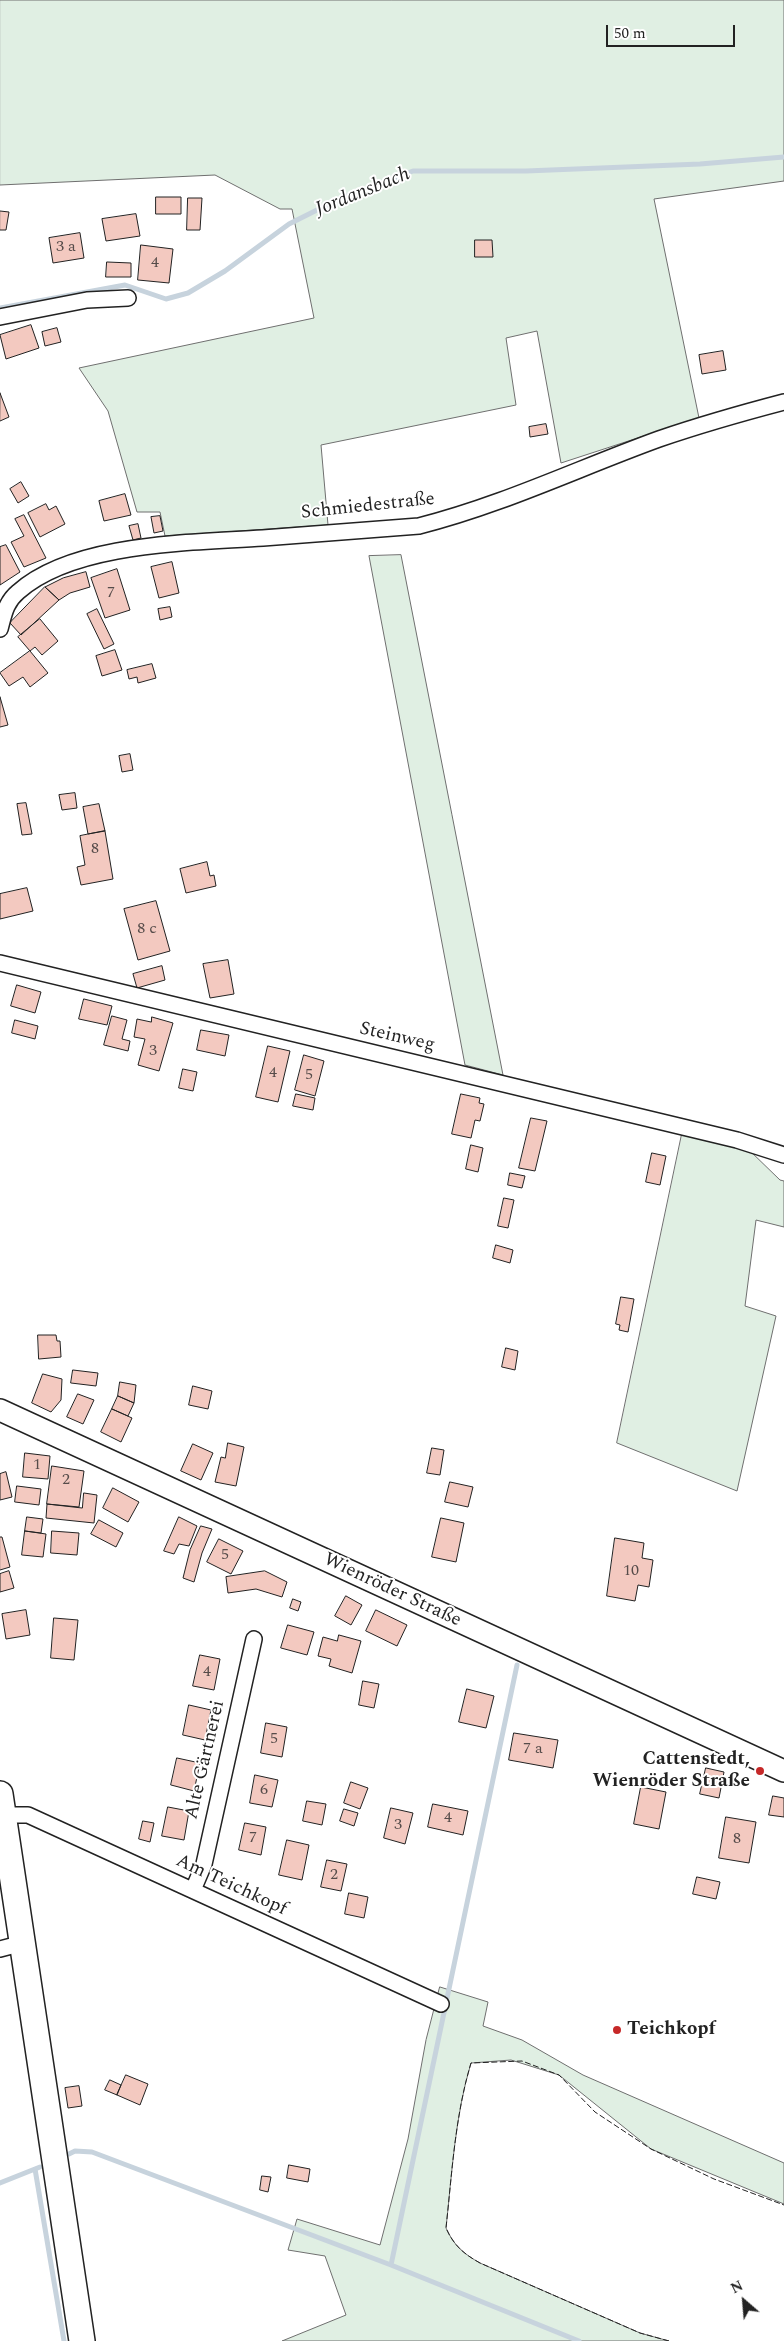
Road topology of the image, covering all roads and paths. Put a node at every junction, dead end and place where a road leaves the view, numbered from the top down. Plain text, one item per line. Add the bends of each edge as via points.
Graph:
1 (128, 298) dead end
2 (0, 317) edge
3 (784, 402) edge
4 (4, 600) edge
5 (0, 629) edge
6 (0, 963) edge
7 (784, 1155) edge
8 (0, 1410) edge
9 (254, 1638) dead end
10 (784, 1771) edge
11 (2, 1805) edge
12 (193, 1890) junction
13 (12, 1946) edge
14 (440, 2004) dead end
15 (82, 2341) edge

1 - 2 street via 86,300
3 - 4 street, Schmiedestraße via 660,439 447,519 419,526 117,551 53,570
4 - 5 street, Schmiedestraße
6 - 7 street, Steinweg via 737,1140
8 - 10 main road, Wienröder Straße
9 - 12 street, Alte Gärtnerei via 204,1864
11 - 12 street, Am Teichkopf
11 - 13 main road
12 - 14 street, Am Teichkopf
13 - 15 main road via 35,2023

